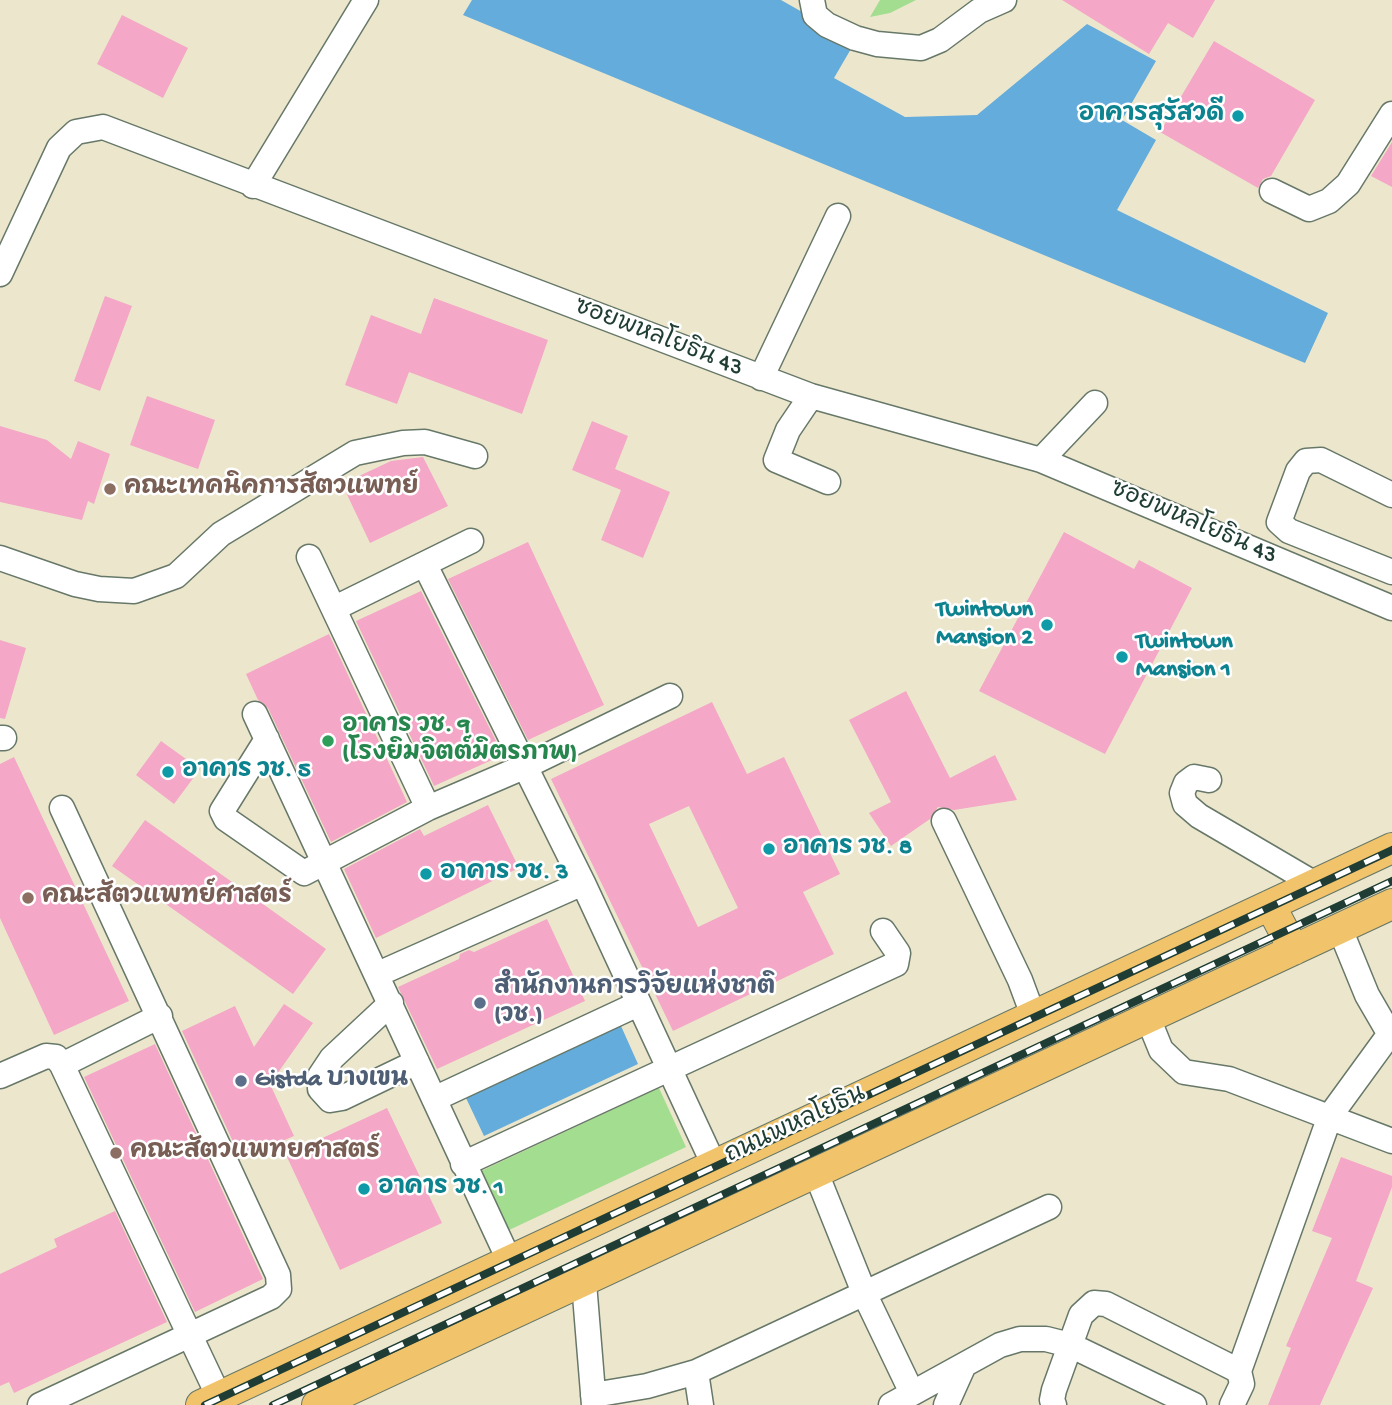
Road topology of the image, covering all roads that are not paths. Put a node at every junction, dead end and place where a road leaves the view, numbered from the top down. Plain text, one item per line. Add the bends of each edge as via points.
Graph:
1 (366, 0) edge
2 (812, 0) edge
3 (1004, 0) edge
4 (1392, 114) edge
5 (253, 186) junction
6 (1272, 191) dead end
7 (838, 216) dead end
8 (0, 274) edge
9 (761, 378) junction
10 (811, 396) junction
11 (1095, 403) dead end
12 (475, 456) dead end
13 (1041, 460) junction
14 (828, 482) dead end
15 (1392, 495) edge
16 (471, 541) dead end
17 (309, 557) dead end
18 (0, 558) edge
19 (425, 565) junction
20 (1392, 572) edge
21 (335, 608) junction
22 (1392, 608) edge
23 (670, 696) dead end
24 (255, 714) dead end
25 (267, 739) junction
26 (526, 766) junction
27 (1209, 780) dead end
28 (62, 808) dead end
29 (428, 808) junction
30 (944, 821) dead end
31 (1392, 848) edge
32 (326, 864) junction
33 (583, 883) junction
34 (1315, 884) junction
35 (1392, 904) edge
36 (1270, 905) junction
37 (1340, 929) junction
38 (883, 931) dead end
39 (1294, 950) junction
40 (377, 974) junction
41 (391, 1003) junction
42 (638, 1004) junction
43 (1033, 1015) junction
44 (160, 1016) junction
45 (1148, 1018) junction
46 (1391, 1036) edge
47 (417, 1062) junction
48 (62, 1065) junction
49 (669, 1069) junction
50 (0, 1076) edge
51 (434, 1099) junction
52 (1330, 1115) junction
53 (1392, 1141) edge
54 (463, 1164) junction
55 (714, 1165) junction
56 (816, 1173) junction
57 (1049, 1207) dead end
58 (509, 1261) junction
59 (584, 1283) junction
60 (865, 1296) junction
61 (190, 1333) junction
62 (1070, 1345) junction
63 (964, 1365) junction
64 (1239, 1371) junction
65 (696, 1372) junction
66 (902, 1399) edge
67 (593, 1400) edge
68 (210, 1401) edge
69 (329, 1403) edge
70 (40, 1405) edge
71 (701, 1405) edge
72 (946, 1405) edge
73 (1054, 1405) edge
74 (1194, 1405) edge
75 (1232, 1405) edge

1 - 5 street
2 - 3 street via 815,15 855,38 921,48
4 - 6 street via 1349,184 1329,201 1309,209
5 - 8 street, ซอยพหลโยธิน 43 via 103,127 76,132 59,148
5 - 9 street, ซอยพหลโยธิน 43
7 - 9 street
9 - 10 street, ซอยพหลโยธิน 43
10 - 13 street, ซอยพหลโยธิน 43
10 - 14 street via 788,430 776,460
11 - 13 street
12 - 18 street via 425,442 355,453 221,534 176,576 134,591 75,584
13 - 22 street, ซอยพหลโยธิน 43
15 - 20 street via 1321,460 1306,461 1279,522 1289,531
16 - 19 street
17 - 21 street
19 - 21 street
19 - 26 street
21 - 29 street
23 - 26 street
24 - 25 street
25 - 32 street
25 - 32 street via 222,811 226,820 304,873
26 - 29 street
26 - 33 street
27 - 34 street via 1194,777 1186,783 1182,793 1185,804
28 - 44 street
29 - 32 street
30 - 43 street
31 - 34 main road, ถนนพหลโยธิน
32 - 40 street
33 - 40 street
33 - 42 street
34 - 36 main road, ถนนพหลโยธิน
35 - 37 main road, ถนนพหลโยธิน
36 - 39 main road
36 - 43 main road, ถนนพหลโยธิน
37 - 39 main road, ถนนพหลโยธิน
37 - 46 street via 1367,995
38 - 49 street via 898,953 896,964
39 - 45 main road, ถนนพหลโยธิน
40 - 41 street
41 - 47 street
41 - 47 street via 332,1058 320,1076 320,1089 330,1100 342,1098
42 - 49 street
42 - 51 street
43 - 55 main road, ถนนพหลโยธิน
44 - 48 street
44 - 61 street via 278,1275 279,1289 271,1297
45 - 52 street via 1161,1050 1184,1072 1229,1079
45 - 56 main road, ถนนพหลโยธิน
46 - 52 street
47 - 51 street
48 - 50 street via 56,1057 46,1056
48 - 61 street
49 - 54 street
49 - 55 street
51 - 54 street
52 - 53 street
52 - 64 street
54 - 58 street
55 - 58 main road, ถนนพหลโยธิน
56 - 59 main road, ถนนพหลโยธิน
56 - 60 street
57 - 60 street
58 - 68 main road, ถนนพหลโยธิน
59 - 67 street
59 - 69 main road, ถนนพหลโยธิน
60 - 65 street
60 - 66 street
61 - 68 street
61 - 70 street
62 - 63 street via 1020,1339
62 - 64 street via 1081,1315 1088,1306 1099,1303
62 - 73 street
62 - 74 street
63 - 66 street
63 - 72 street
64 - 75 street via 1242,1384
65 - 67 street
65 - 71 street

